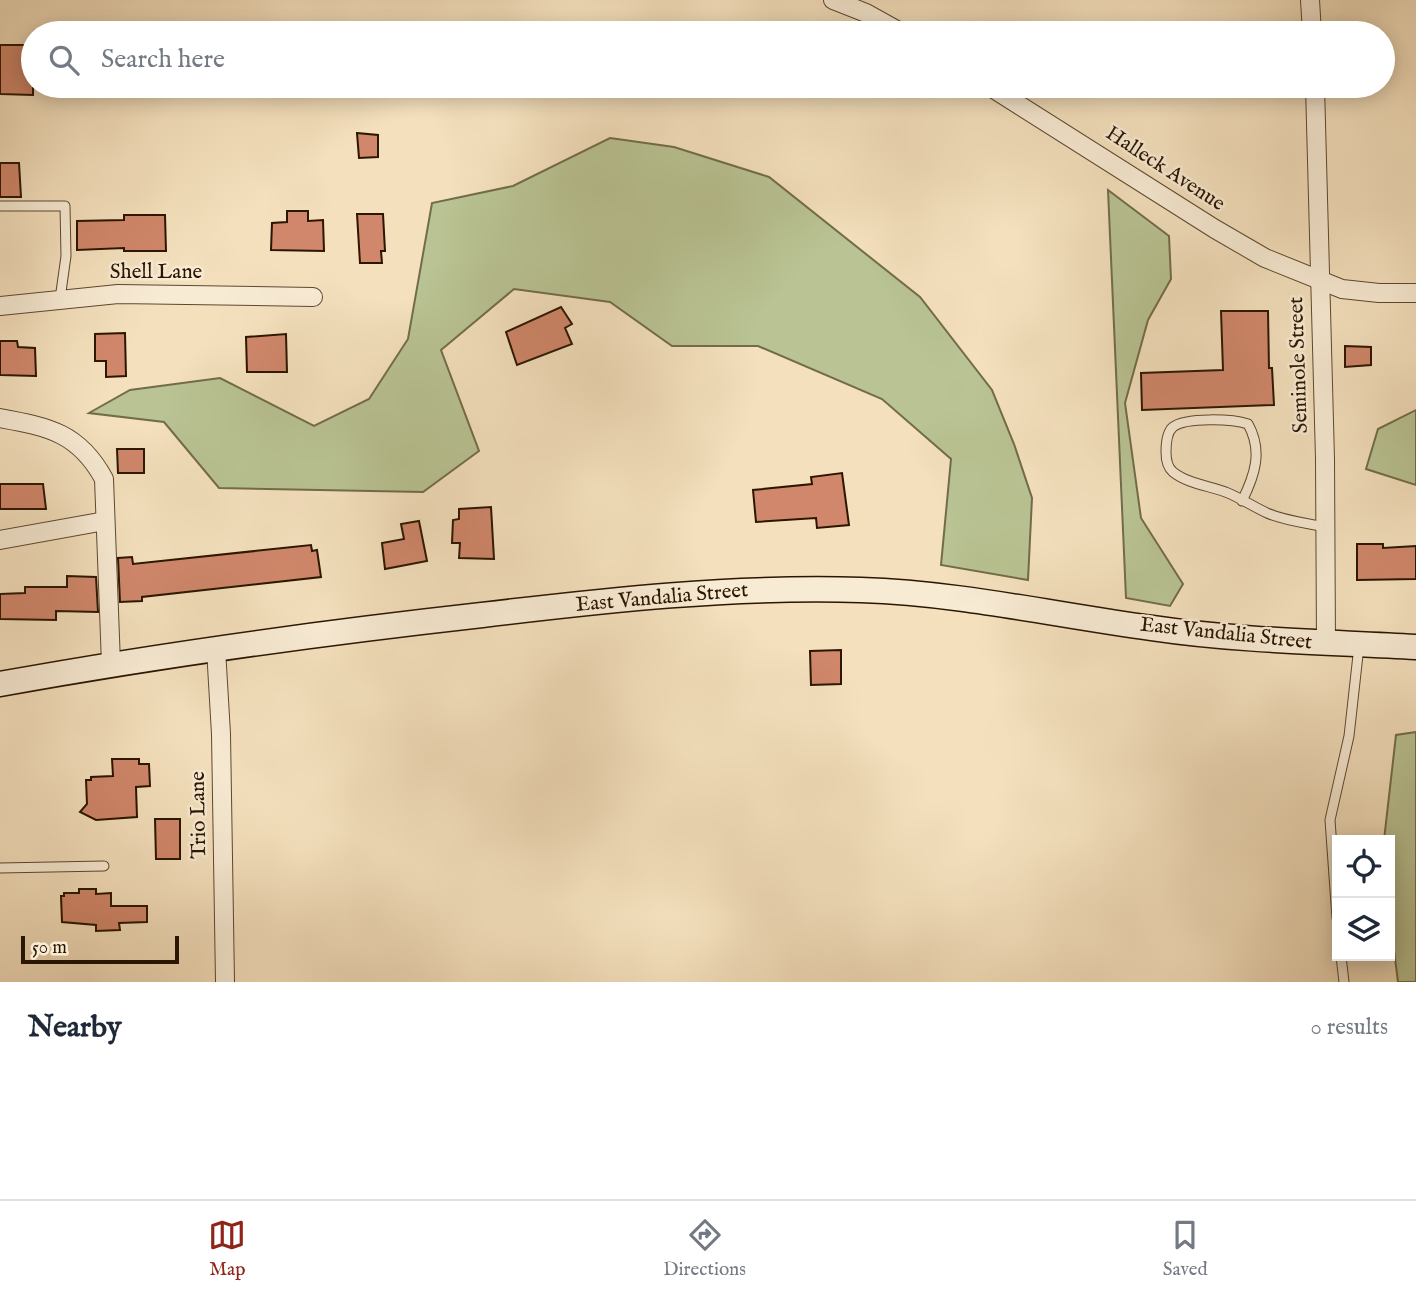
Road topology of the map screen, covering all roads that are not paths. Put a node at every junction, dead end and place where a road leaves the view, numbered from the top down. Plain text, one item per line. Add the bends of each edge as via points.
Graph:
1 (833, 0) edge
2 (1310, 0) edge
3 (880, 21) edge
4 (1311, 21) edge
5 (1008, 98) edge
6 (1315, 98) edge
7 (0, 206) edge
8 (1320, 281) junction
9 (1416, 293) edge
10 (313, 297) dead end
11 (60, 299) junction
12 (0, 306) edge
13 (0, 418) edge
14 (1242, 501) junction
15 (105, 521) junction
16 (1325, 527) junction
17 (0, 540) edge
18 (1326, 644) junction
19 (1360, 644) junction
20 (1416, 647) edge
21 (216, 649) junction
22 (111, 664) junction
23 (0, 684) edge
24 (104, 866) dead end
25 (0, 868) edge
26 (1336, 898) edge
27 (1342, 961) edge
28 (225, 982) edge
29 (1344, 982) edge

1 - 3 street
2 - 4 street
5 - 8 street, Halleck Avenue via 1215,229 1265,258
6 - 8 street, Seminole Street
7 - 11 lane via 65,206 65,276
8 - 9 street, Halleck Avenue via 1342,289
8 - 16 street, Seminole Street
10 - 11 street, Shell Lane via 118,294
11 - 12 street, Shell Lane
13 - 15 street via 33,424 73,440 92,458 104,479
14 - 14 lane via 1174,473 1168,466 1167,444 1174,426 1219,420 1248,424 1257,465
14 - 16 lane via 1270,514
15 - 17 street
15 - 22 street
16 - 18 street, Seminole Street
18 - 19 main road, East Vandalia Street
18 - 21 main road, East Vandalia Street via 1152,628 932,595 770,589 630,598
19 - 20 main road, East Vandalia Street
19 - 26 lane via 1349,736 1330,820
21 - 22 main road, East Vandalia Street
21 - 28 street, Trio Lane
22 - 23 main road, East Vandalia Street
24 - 25 lane
27 - 29 lane

